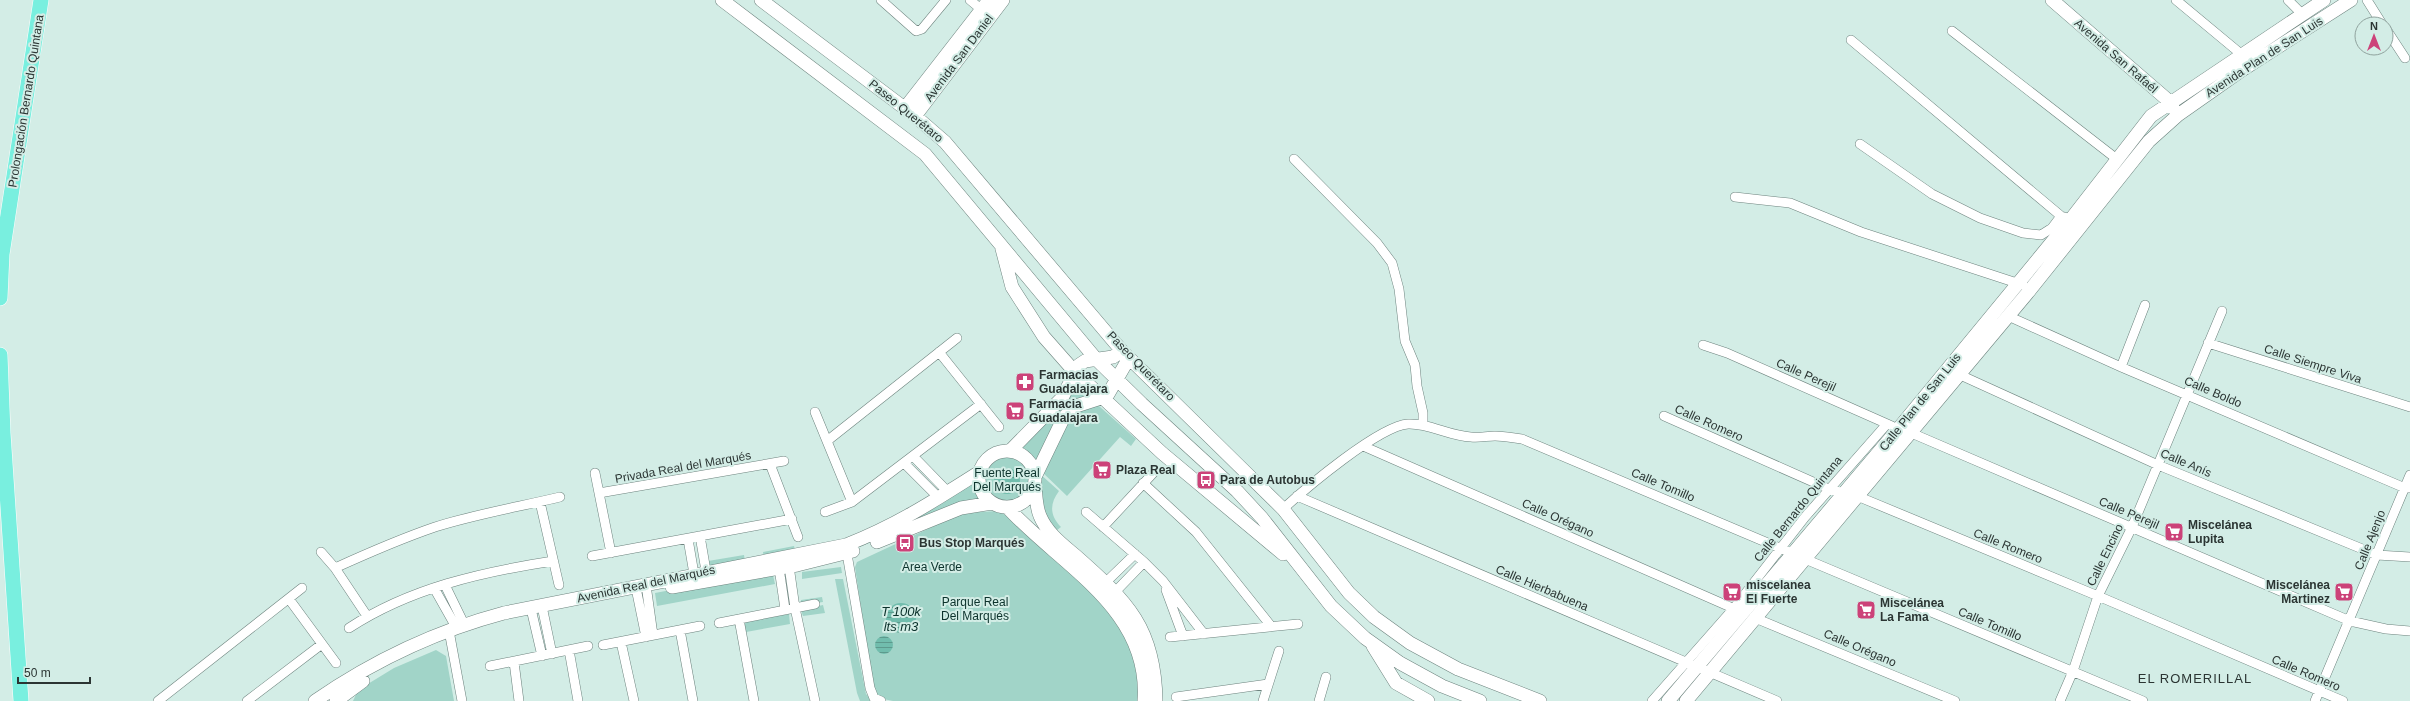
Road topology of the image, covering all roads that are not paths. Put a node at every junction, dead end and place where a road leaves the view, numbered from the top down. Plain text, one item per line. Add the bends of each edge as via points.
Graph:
1 (41, 0) edge
2 (722, 0) edge
3 (761, 0) edge
4 (881, 0) edge
5 (946, 0) edge
6 (970, 0) edge
7 (1003, 0) edge
8 (2052, 0) edge
9 (2176, 0) edge
10 (2288, 0) edge
11 (2324, 0) edge
12 (2351, 0) edge
13 (2367, 0) edge
14 (986, 5) edge
15 (2302, 14) junction
16 (2377, 16) edge
17 (1952, 31) dead end
18 (1851, 40) dead end
19 (2394, 41) edge
20 (2241, 54) junction
21 (2405, 58) dead end
22 (2170, 102) junction
23 (904, 108) junction
24 (2178, 114) junction
25 (916, 116) junction
26 (1860, 144) dead end
27 (1294, 159) dead end
28 (2118, 160) junction
29 (1735, 197) dead end
30 (2066, 217) junction
31 (1000, 241) junction
32 (2018, 282) junction
33 (2030, 290) junction
34 (0, 298) edge
35 (2145, 305) dead end
36 (2222, 311) dead end
37 (2008, 316) junction
38 (957, 338) dead end
39 (2208, 343) junction
40 (1703, 345) dead end
41 (939, 352) junction
42 (0, 355) edge
43 (1126, 355) junction
44 (1096, 359) junction
45 (2121, 366) junction
46 (1074, 371) junction
47 (1958, 374) junction
48 (1116, 379) junction
49 (2187, 394) junction
50 (1102, 399) junction
51 (981, 404) junction
52 (2410, 407) edge
53 (815, 412) dead end
54 (1664, 416) dead end
55 (1423, 425) junction
56 (1000, 427) dead end
57 (1898, 428) junction
58 (827, 441) junction
59 (1363, 446) junction
60 (1010, 451) junction
61 (913, 456) junction
62 (784, 461) dead end
63 (904, 463) junction
64 (770, 464) junction
65 (2158, 465) junction
66 (1156, 470) dead end
67 (595, 473) dead end
68 (978, 473) junction
69 (2410, 475) edge
70 (1035, 481) junction
71 (1143, 483) junction
72 (2407, 488) edge
73 (1829, 489) junction
74 (599, 493) junction
75 (1851, 494) junction
76 (943, 495) junction
77 (1297, 496) junction
78 (560, 497) dead end
79 (540, 502) junction
80 (852, 502) junction
81 (992, 503) junction
82 (1008, 508) junction
83 (1283, 509) junction
84 (825, 512) dead end
85 (1086, 512) dead end
86 (792, 519) junction
87 (1104, 527) junction
88 (2132, 527) junction
89 (700, 536) junction
90 (798, 537) dead end
91 (688, 539) junction
92 (1781, 547) junction
93 (846, 549) junction
94 (321, 552) dead end
95 (611, 553) junction
96 (1135, 554) junction
97 (2377, 555) junction
98 (592, 556) dead end
99 (1800, 557) junction
100 (2410, 557) edge
101 (553, 561) junction
102 (1144, 562) junction
103 (784, 567) junction
104 (335, 568) junction
105 (700, 572) junction
106 (1303, 572) junction
107 (1163, 581) junction
108 (445, 585) junction
109 (559, 585) dead end
110 (1111, 587) junction
111 (302, 588) dead end
112 (434, 588) junction
113 (642, 593) junction
114 (2098, 596) junction
115 (289, 599) junction
116 (815, 604) dead end
117 (795, 608) junction
118 (785, 610) junction
119 (538, 612) junction
120 (1744, 613) junction
121 (368, 616) junction
122 (739, 619) junction
123 (2350, 621) junction
124 (719, 623) dead end
125 (1298, 624) dead end
126 (700, 626) dead end
127 (1271, 626) junction
128 (349, 628) dead end
129 (457, 629) junction
130 (680, 630) junction
131 (2410, 631) edge
132 (1204, 634) junction
133 (650, 636) junction
134 (1183, 636) junction
135 (1170, 637) dead end
136 (621, 642) junction
137 (1371, 642) junction
138 (322, 644) junction
139 (603, 645) dead end
140 (588, 646) dead end
141 (569, 650) junction
142 (1279, 651) dead end
143 (552, 654) junction
144 (542, 656) junction
145 (336, 662) dead end
146 (514, 662) junction
147 (490, 666) dead end
148 (1698, 667) junction
149 (2073, 671) junction
150 (1326, 677) dead end
151 (1268, 684) junction
152 (2319, 691) junction
153 (1176, 696) dead end
154 (1195, 698) edge
155 (253, 699) edge
156 (21, 701) edge
157 (158, 701) edge
158 (315, 701) edge
159 (336, 701) edge
160 (462, 701) edge
161 (519, 701) edge
162 (578, 701) edge
163 (634, 701) edge
164 (693, 701) edge
165 (754, 701) edge
166 (815, 701) edge
167 (881, 701) edge
168 (1144, 701) edge
169 (1156, 701) edge
170 (1263, 701) edge
171 (1319, 701) edge
172 (1428, 701) edge
173 (1480, 701) edge
174 (1540, 701) edge
175 (1652, 701) edge
176 (1668, 701) edge
177 (1686, 701) edge
178 (1777, 701) edge
179 (1955, 701) edge
180 (2060, 701) edge
181 (2143, 701) edge
182 (2315, 701) edge
183 (2343, 701) edge

1 - 34 main road, Prolongación Bernardo Quintana via 2,254
2 - 31 street, Paseo Querétaro via 925,154
3 - 23 street, Paseo Querétaro
4 - 5 street via 916,30 922,29
6 - 14 street
7 - 25 street, Avenida San Daniel
8 - 22 street, Avenida San Rafaél
9 - 20 street
10 - 15 street
11 - 15 street, Avenida Plan de San Luis
12 - 24 street, Avenida Plan de San Luis
13 - 16 street
14 - 23 street, Avenida San Daniel
15 - 20 street, Avenida Plan de San Luis
17 - 28 street
18 - 30 street
19 - 21 street
20 - 22 street, Avenida Plan de San Luis
22 - 24 street, Avenida San Rafaél
22 - 28 street, Calle Plan de San Luis via 2151,116
23 - 25 street, Paseo Querétaro
24 - 33 street, Calle Plan de San Luis via 2149,141
25 - 43 street, Paseo Querétaro via 945,142
26 - 30 street via 1932,194 1980,218 2016,231 2041,235
27 - 55 street via 1377,243 1392,263 1399,289 1405,341 1415,365
28 - 30 street, Calle Plan de San Luis
29 - 32 street via 1790,203 1861,232
30 - 32 street, Calle Plan de San Luis
31 - 44 street, Paseo Querétaro
31 - 46 street via 1012,287 1044,337
32 - 33 street
32 - 57 street, Calle Plan de San Luis
33 - 37 street, Calle Plan de San Luis
35 - 45 street
36 - 39 street, Calle Encino
37 - 45 street, Calle Boldo
37 - 47 street, Calle Plan de San Luis
38 - 41 street
39 - 49 street, Calle Encino
39 - 52 street, Calle Siempre Viva
40 - 57 street, Calle Perejil via 1727,353
41 - 51 street
41 - 58 street
42 - 156 main road
43 - 44 street
43 - 48 street
43 - 83 street, Paseo Querétaro
44 - 46 street via 1085,361
44 - 48 street, Paseo Querétaro
45 - 49 street, Calle Boldo
46 - 50 street
46 - 60 street via 1062,398
47 - 57 street, Calle Plan de San Luis
47 - 65 street, Calle Anís
48 - 50 street via 1110,392
48 - 106 street, Paseo Querétaro via 1237,490
49 - 65 street, Calle Encino
49 - 72 street, Calle Boldo
50 - 70 street via 1090,400 1076,406 1064,417
50 - 106 street
51 - 56 street
51 - 61 street
53 - 58 street
54 - 73 street, Calle Romero
55 - 59 street, Calle Tomillo via 1392,427
55 - 92 street, Calle Tomillo via 1445,433 1471,437 1522,439
57 - 73 street, Calle Bernardo Quintana
57 - 75 street, Calle Plan de San Luis
57 - 88 street, Calle Perejil
58 - 80 street
59 - 77 street, Calle Tomillo
59 - 120 street, Calle Orégano
60 - 68 street via 996,453 985,461
60 - 70 street via 1027,460
61 - 63 street
61 - 76 street
62 - 64 street, Privada Real del Marqués
63 - 76 street
63 - 80 street
64 - 74 street, Privada Real del Marqués
64 - 86 street
65 - 88 street, Calle Encino
65 - 97 street, Calle Anís
66 - 71 street
67 - 74 street
68 - 76 street, Avenida Real del Marqués
68 - 81 street via 979,489
69 - 72 street, Calle Ajenjo
70 - 82 street via 1029,497 1020,505
70 - 110 street via 1039,514 1052,534
71 - 87 street
71 - 127 street via 1196,532
72 - 97 street, Calle Ajenjo
73 - 75 street, Calle Romero
73 - 92 street, Calle Bernardo Quintana
74 - 95 street
75 - 99 street, Calle Plan de San Luis
75 - 114 street, Calle Romero
76 - 93 street, Avenida Real del Marqués via 881,532
77 - 83 street, Calle Tomillo
77 - 148 street, Calle Hierbabuena
78 - 79 street
79 - 101 street
79 - 104 street via 487,512 435,527
80 - 84 street
81 - 82 street
81 - 93 street, Avenida Real del Marqués via 961,508
82 - 168 street via 1026,528 1107,599 1120,617 1138,654
83 - 174 street, Paseo Querétaro via 1349,593 1410,644 1458,669
85 - 87 street
86 - 89 street
86 - 90 street
87 - 96 street
88 - 114 street, Calle Encino
88 - 123 street, Calle Perejil
89 - 91 street
89 - 105 street
91 - 95 street
91 - 105 street
92 - 99 street, Calle Tomillo
92 - 120 street, Calle Bernardo Quintana
93 - 103 street, Avenida Real del Marqués
93 - 105 street, Avenida Real del Marqués
93 - 167 street via 870,688 874,698
94 - 104 street
95 - 98 street
96 - 102 street
96 - 110 street
97 - 100 street, Calle Anís
97 - 123 street, Calle Ajenjo
99 - 120 street, Calle Plan de San Luis
99 - 149 street, Calle Tomillo
101 - 108 street via 502,570
101 - 109 street
102 - 107 street
102 - 110 street
103 - 113 street, Avenida Real del Marqués
103 - 117 street
103 - 118 street
104 - 121 street
105 - 129 street, Avenida Real del Marqués via 504,613
106 - 137 street, Paseo Querétaro via 1331,606
107 - 132 street
107 - 134 street
108 - 112 street
108 - 129 street
110 - 169 street via 1140,623 1149,645 1154,668
111 - 115 street
112 - 121 street
112 - 129 street
113 - 119 street, Avenida Real del Marqués
113 - 133 street
114 - 149 street, Calle Encino
114 - 152 street, Calle Romero
115 - 138 street
115 - 157 street
116 - 117 street
117 - 118 street
117 - 166 street
118 - 122 street
119 - 129 street, Avenida Real del Marqués
119 - 143 street
119 - 144 street
120 - 148 street, Calle Plan de San Luis
120 - 148 street, Calle Bernardo Quintana
120 - 179 street, Calle Orégano
121 - 128 street
122 - 124 street
122 - 165 street
123 - 131 street, Calle Perejil via 2386,630
123 - 152 street, Calle Ajenjo
125 - 127 street
126 - 130 street
127 - 132 street
129 - 158 street, Avenida Real del Marqués via 400,651
129 - 159 street, Avenida Real del Marqués via 400,657
129 - 160 street
130 - 133 street
130 - 164 street
132 - 134 street
133 - 136 street
134 - 135 street
136 - 139 street
136 - 163 street
137 - 172 street via 1396,683
137 - 173 street, Paseo Querétaro via 1400,663 1442,686
138 - 145 street
138 - 155 street
140 - 141 street
141 - 143 street
141 - 162 street
142 - 151 street
143 - 144 street
144 - 146 street
146 - 147 street
146 - 161 street
148 - 175 street, Calle Bernardo Quintana
148 - 176 street, Calle Plan de San Luis
148 - 177 street, Calle Plan de San Luis
148 - 178 street, Calle Hierbabuena
149 - 180 street, Calle Encino
149 - 181 street, Calle Tomillo
150 - 171 street
151 - 154 street
151 - 170 street
152 - 182 street, Calle Ajenjo
152 - 183 street, Calle Romero
153 - 154 street

